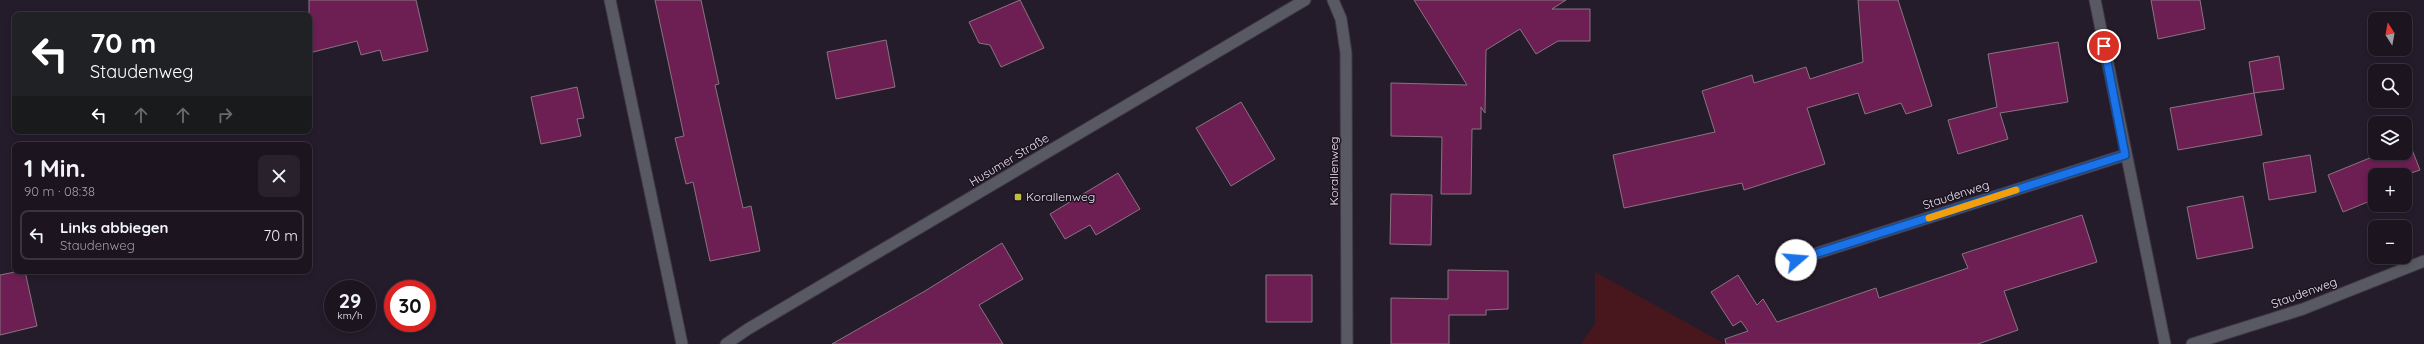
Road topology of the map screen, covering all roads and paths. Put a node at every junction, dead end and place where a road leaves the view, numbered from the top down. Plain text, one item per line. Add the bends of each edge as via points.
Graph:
1 (610, 0) edge
2 (1305, 0) edge
3 (1333, 0) edge
4 (2095, 0) edge
5 (2125, 155) junction
6 (1796, 260) dead end
7 (2424, 261) edge
8 (682, 344) edge
9 (726, 344) edge
10 (1347, 344) edge
11 (2165, 344) edge
12 (2192, 344) edge

1 - 8 street
2 - 9 street, Husumer Straße
3 - 10 street, Korallenweg via 1341,19 1346,53
4 - 5 street
5 - 6 street, Staudenweg
5 - 11 street
7 - 12 street, Staudenweg via 2303,309

